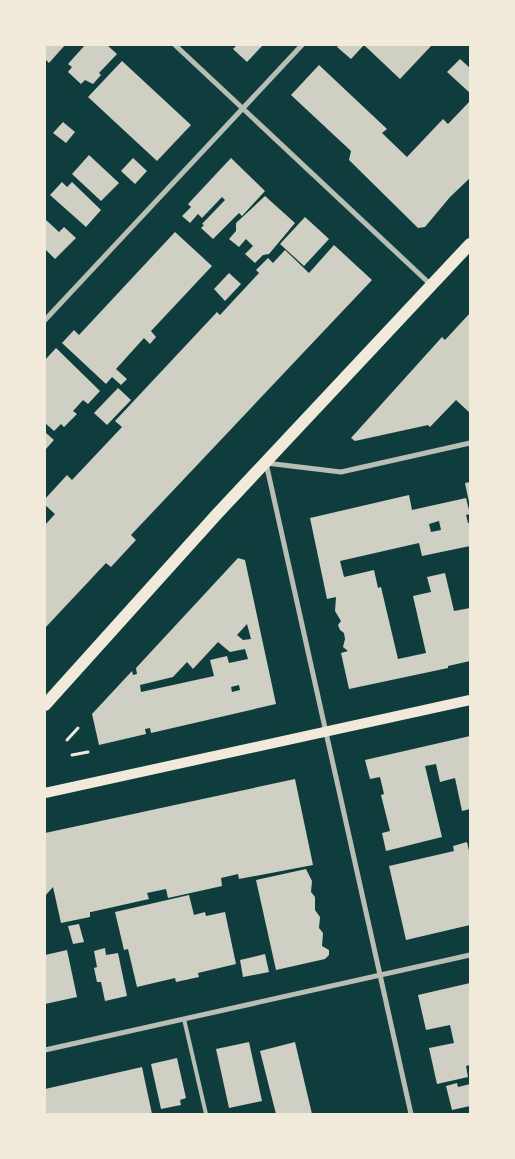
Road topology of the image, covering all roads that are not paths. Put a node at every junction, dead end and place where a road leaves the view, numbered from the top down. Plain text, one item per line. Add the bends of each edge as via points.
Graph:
1 (175, 45) edge
2 (302, 45) edge
3 (242, 109) junction
4 (470, 244) edge
5 (430, 284) junction
6 (45, 320) edge
7 (470, 443) edge
8 (266, 463) junction
9 (470, 700) edge
10 (45, 705) edge
11 (326, 732) junction
12 (45, 793) edge
13 (470, 955) edge
14 (380, 975) junction
15 (184, 1019) junction
16 (45, 1050) edge
17 (206, 1114) edge
18 (411, 1114) edge

1 - 3 street
2 - 3 street
3 - 5 street
3 - 6 street
4 - 5 main road
5 - 8 main road
7 - 8 street via 341,472
8 - 10 main road
8 - 11 street
9 - 11 main road
11 - 12 main road
11 - 14 street
13 - 14 street
14 - 15 street
14 - 18 street
15 - 16 street
15 - 17 lane

